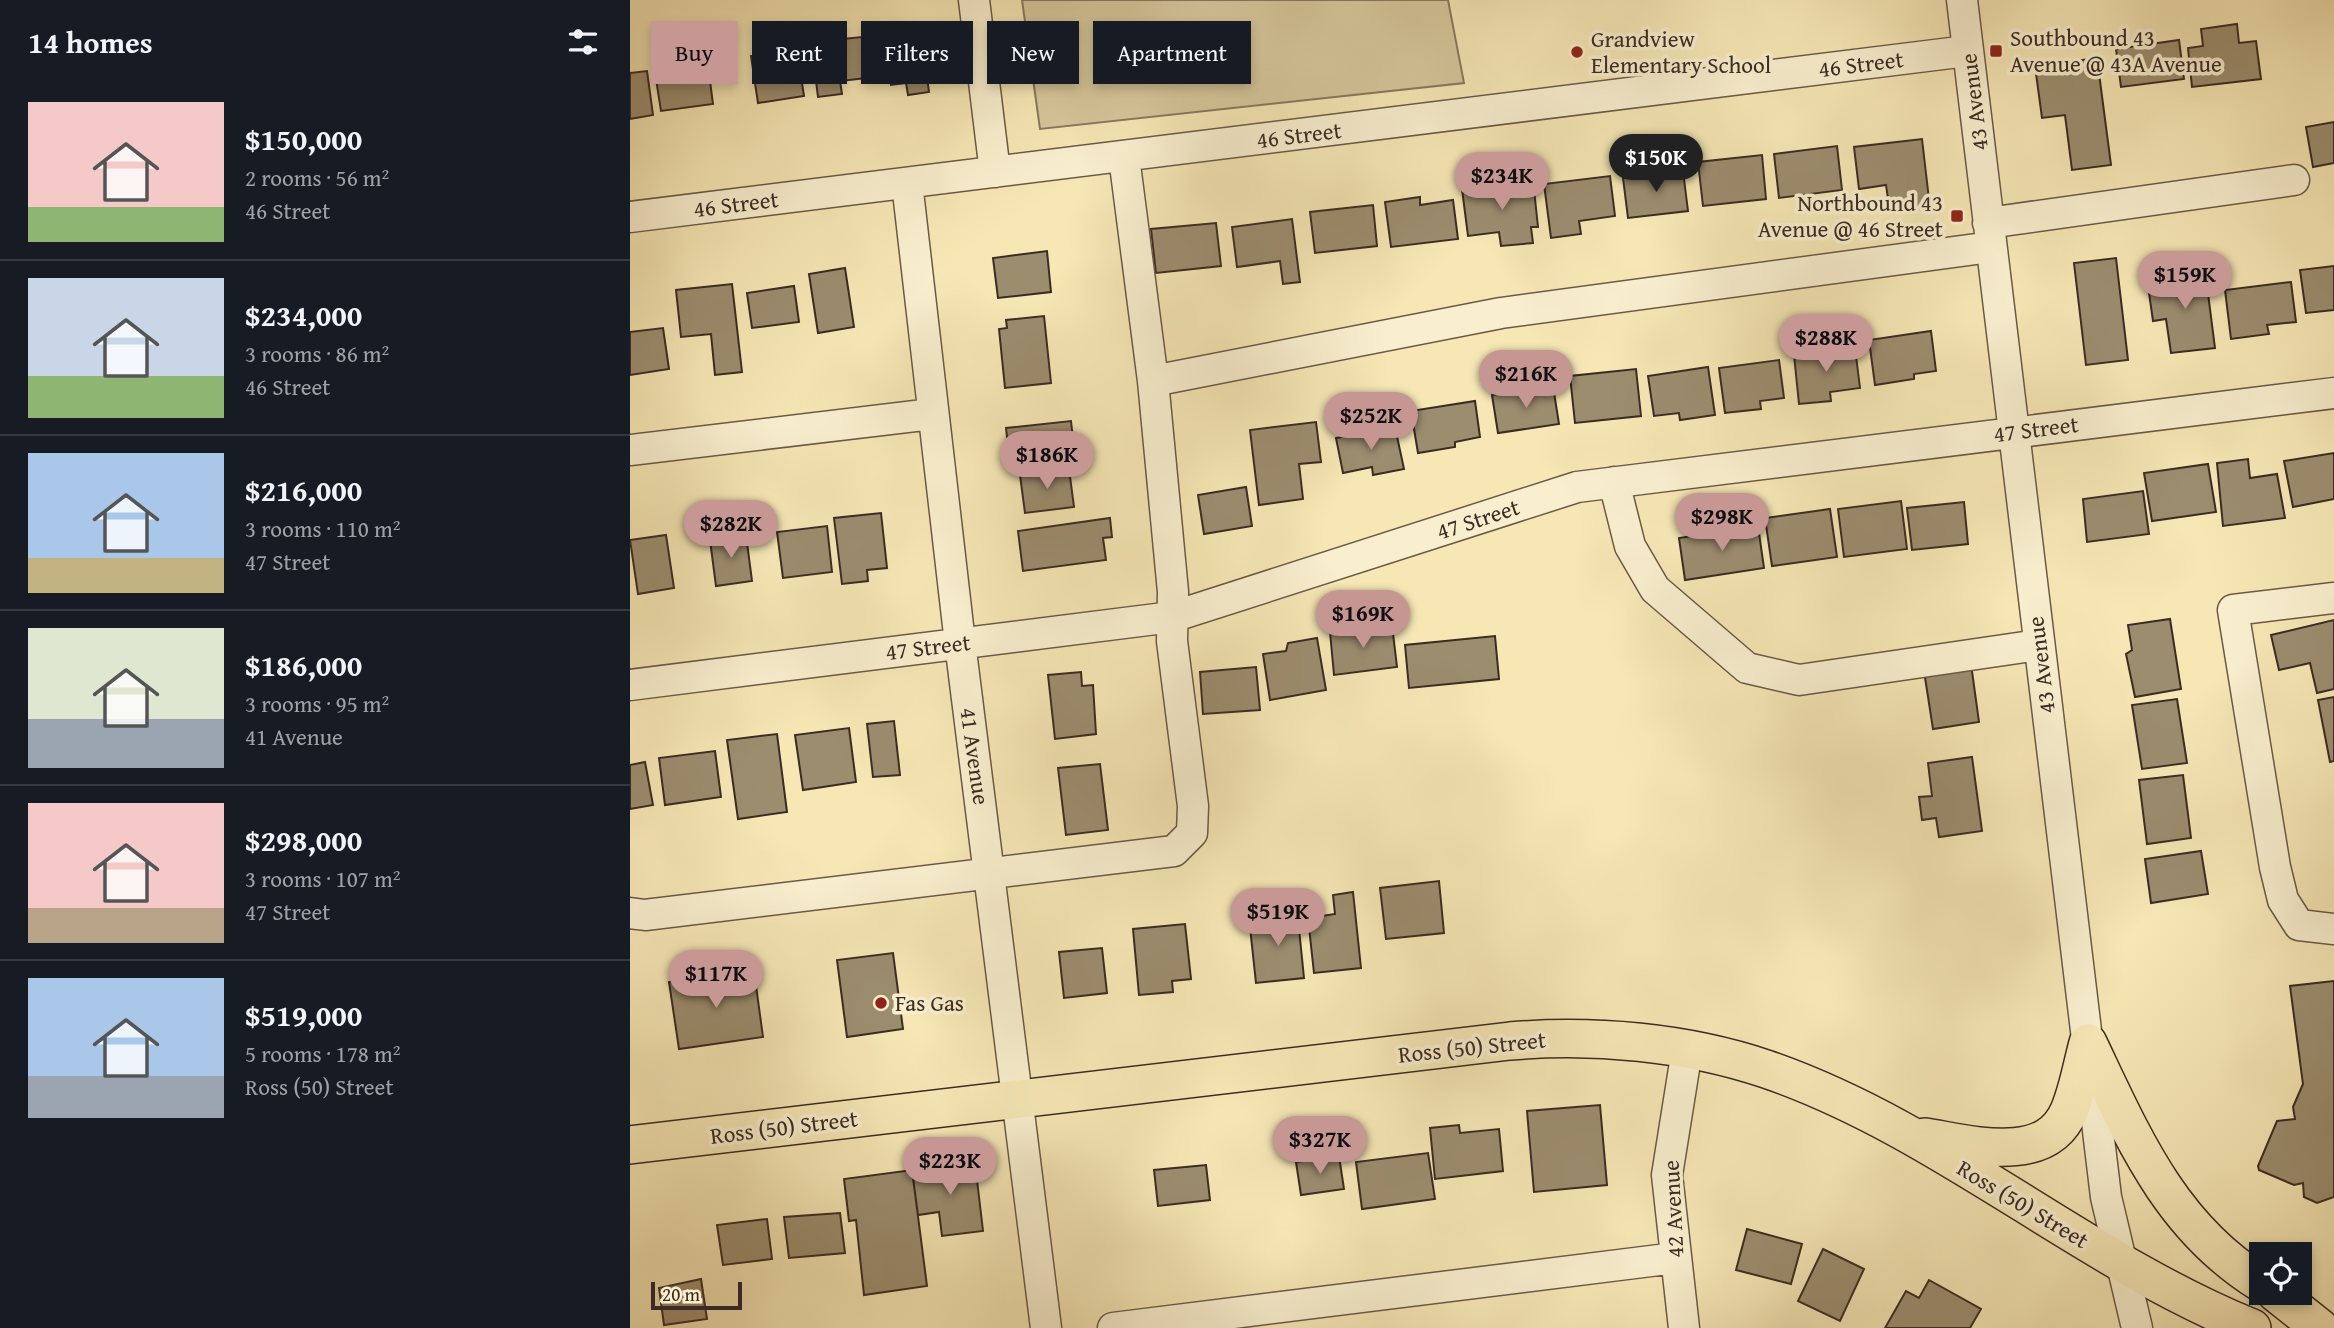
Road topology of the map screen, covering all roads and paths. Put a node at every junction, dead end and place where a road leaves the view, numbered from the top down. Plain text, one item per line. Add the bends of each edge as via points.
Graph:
1 (974, 0) edge
2 (1968, 1) edge
3 (1967, 51) junction
4 (1124, 156) junction
5 (995, 172) junction
6 (2294, 180) dead end
7 (906, 183) junction
8 (630, 217) edge
9 (1990, 235) junction
10 (1153, 381) junction
11 (2334, 393) edge
12 (932, 414) junction
13 (2014, 432) junction
14 (630, 450) edge
15 (1614, 482) junction
16 (2334, 598) edge
17 (1172, 617) junction
18 (960, 643) junction
19 (2038, 645) junction
20 (630, 685) edge
21 (990, 875) junction
22 (630, 914) edge
23 (2334, 929) edge
24 (2088, 1043) junction
25 (1687, 1050) junction
26 (1020, 1100) junction
27 (1906, 1134) junction
28 (630, 1145) edge
29 (1675, 1258) junction
30 (2122, 1262) junction
31 (2249, 1274) edge
32 (2291, 1305) edge
33 (1046, 1328) edge
34 (1113, 1328) edge
35 (1684, 1328) edge
36 (2137, 1328) edge
37 (2252, 1328) edge
38 (2320, 1328) edge

1 - 5 street
2 - 3 street, 43 Avenue
3 - 4 street, 46 Street
3 - 9 street, 43 Avenue
4 - 5 street, 46 Street
4 - 10 street
5 - 7 street, 46 Street
6 - 9 street
7 - 8 street, 46 Street
7 - 12 street, 41 Avenue
9 - 10 street via 1501,313
9 - 13 street, 43 Avenue
10 - 17 street
11 - 13 street, 47 Street
12 - 14 street
12 - 18 street, 41 Avenue
13 - 15 street, 47 Street
13 - 19 street, 43 Avenue
15 - 17 street, 47 Street via 1577,487
15 - 19 street via 1630,546 1655,589 1747,668 1799,680
16 - 23 street via 2233,610 2283,900 2299,925
17 - 18 street, 47 Street
17 - 21 street via 1192,833 1174,851
18 - 20 street, 47 Street
18 - 21 street, 41 Avenue
19 - 24 street, 43 Avenue
21 - 22 street
21 - 26 street, 41 Avenue
24 - 27 main road via 2070,1111 2054,1133 2015,1147
24 - 30 street, 43 Avenue via 2106,1197
24 - 31 main road via 2137,1149 2162,1187 2222,1255
25 - 26 main road, Ross (50) Street via 1575,1038 1534,1039
25 - 27 main road, Ross (50) Street via 1788,1077
25 - 29 street, 42 Avenue via 1667,1175
26 - 28 main road, Ross (50) Street
26 - 33 street, 41 Avenue
27 - 30 main road, Ross (50) Street
29 - 34 street
29 - 35 street, 42 Avenue
30 - 36 street, 43 Avenue
30 - 37 main road, Ross (50) Street
32 - 38 main road

